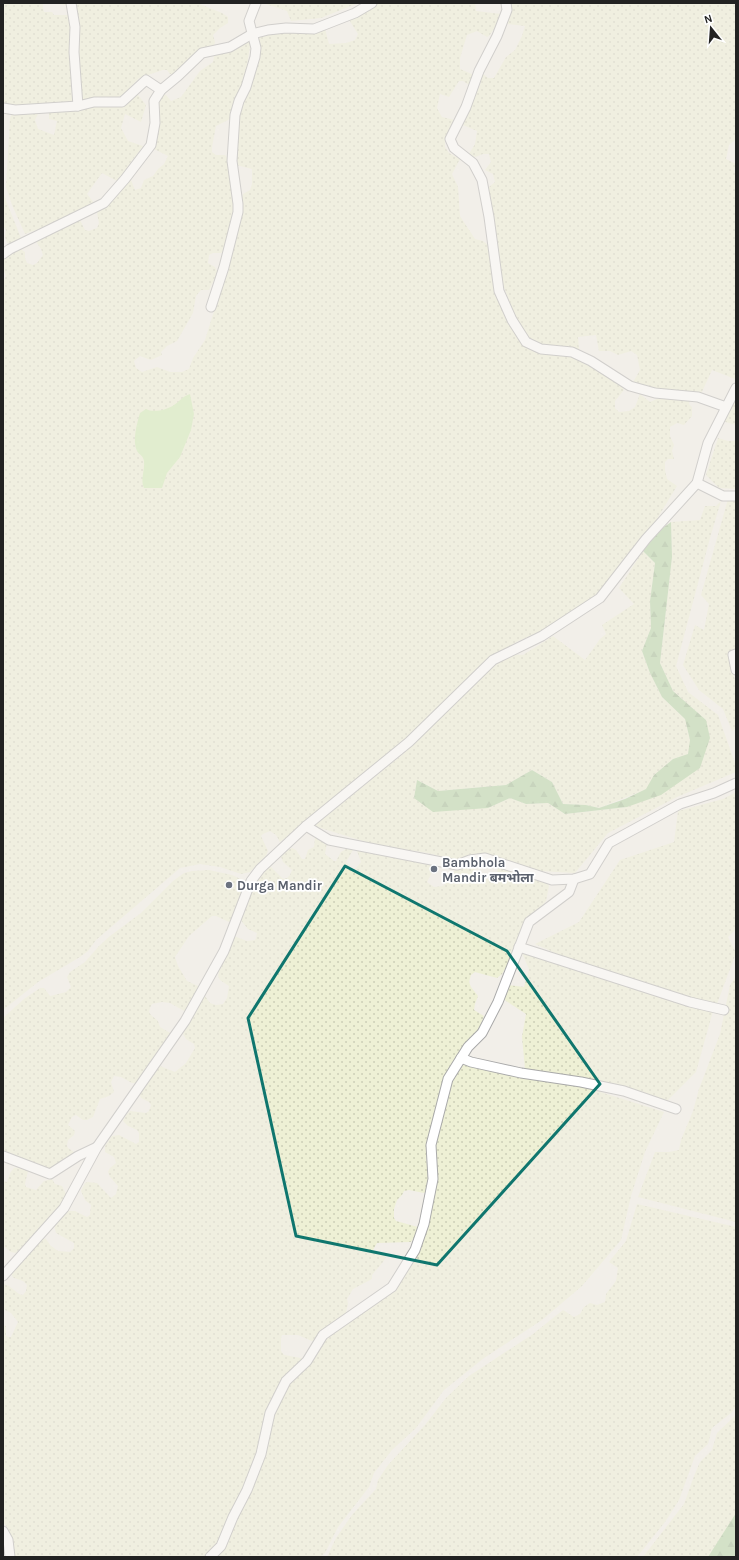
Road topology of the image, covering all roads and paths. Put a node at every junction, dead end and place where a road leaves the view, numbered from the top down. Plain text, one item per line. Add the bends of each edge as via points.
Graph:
1 (71, 3) edge
2 (256, 3) edge
3 (372, 3) edge
4 (506, 3) edge
5 (252, 34) junction
6 (161, 90) junction
7 (78, 106) junction
8 (3, 108) edge
9 (3, 254) edge
10 (211, 307) dead end
11 (736, 388) edge
12 (726, 408) junction
13 (697, 483) junction
14 (736, 496) edge
15 (736, 654) edge
16 (736, 670) edge
17 (736, 783) edge
18 (306, 826) junction
19 (574, 879) junction
20 (519, 948) junction
21 (724, 1010) dead end
22 (461, 1058) junction
23 (676, 1109) dead end
24 (96, 1147) junction
25 (3, 1156) edge
26 (3, 1276) edge
27 (3, 1531) edge
28 (10, 1557) edge
29 (210, 1557) edge

1 - 7 street
2 - 5 street via 249,21
3 - 5 street via 355,13 314,29 286,28
4 - 12 street via 497,36 450,139 454,148 473,163 482,180 499,291 512,320 526,342 541,349 572,352 630,386 655,393 698,397
5 - 6 street via 230,47 202,53
5 - 10 street via 256,48 255,57 235,115 232,161 238,212
6 - 7 street via 146,80 122,102 94,102
6 - 9 street via 154,101 155,123 151,145 104,203
7 - 8 street via 15,110
11 - 12 street
12 - 13 street via 708,443
13 - 14 street via 723,496
13 - 18 street via 646,539 600,598 542,636 493,660 409,742
15 - 16 street via 733,655
17 - 19 street via 680,804 610,843 590,874
18 - 19 street via 329,840 370,849 457,865 485,858 552,880
18 - 24 street via 260,869 251,881 224,951 186,1021
19 - 20 street via 569,892 529,922
20 - 21 street via 690,1002
20 - 22 street via 498,1002 482,1033
22 - 23 street via 521,1073 624,1091
22 - 29 street via 448,1079 431,1145 433,1179 424,1224 415,1250 392,1287 323,1335 307,1361 286,1381 270,1412 261,1454 247,1490 221,1546
24 - 25 street via 50,1174
24 - 26 street via 64,1208
27 - 28 street via 8,1540

